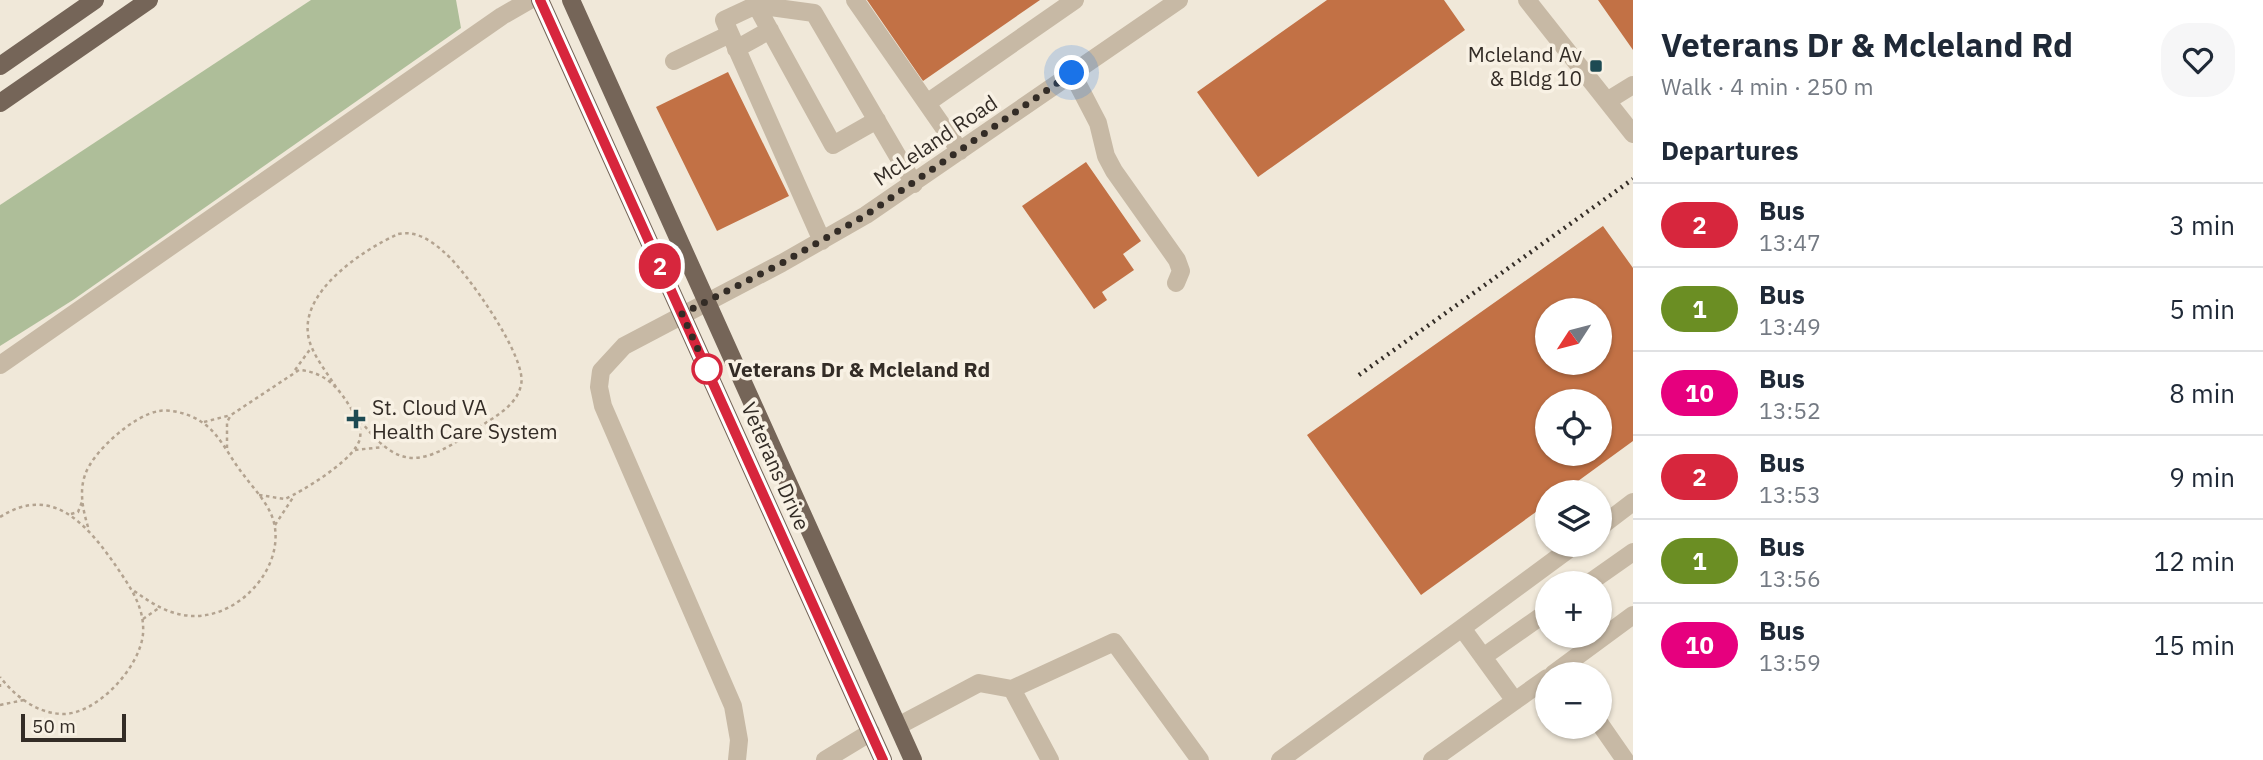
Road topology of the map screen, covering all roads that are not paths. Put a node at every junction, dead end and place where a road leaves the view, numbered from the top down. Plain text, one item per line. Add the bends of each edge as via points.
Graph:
1 (95, 0) edge
2 (149, 0) edge
3 (530, 0) edge
4 (540, 0) edge
5 (571, 0) edge
6 (855, 0) edge
7 (1075, 0) edge
8 (1179, 0) edge
9 (1527, 0) edge
10 (756, 5) junction
11 (770, 30) junction
12 (733, 41) junction
13 (674, 61) dead end
14 (0, 66) edge
15 (1072, 73) junction
16 (1633, 85) edge
17 (1607, 101) junction
18 (0, 103) edge
19 (927, 103) junction
20 (877, 120) junction
21 (1633, 134) edge
22 (960, 151) junction
23 (914, 184) junction
24 (822, 241) junction
25 (1176, 283) dead end
26 (707, 302) junction
27 (682, 314) junction
28 (0, 365) edge
29 (1633, 502) edge
30 (1612, 518) edge
31 (1633, 552) edge
32 (1558, 557) edge
33 (1606, 571) edge
34 (1633, 615) edge
35 (1535, 620) edge
36 (1462, 628) junction
37 (1483, 657) junction
38 (1572, 662) edge
39 (1535, 688) edge
40 (1013, 690) junction
41 (1515, 701) junction
42 (898, 726) junction
43 (871, 732) junction
44 (1610, 739) edge
45 (737, 760) edge
46 (825, 760) edge
47 (883, 760) edge
48 (914, 760) edge
49 (1050, 760) edge
50 (1200, 760) edge
51 (1280, 760) edge
52 (1432, 760) edge
53 (1625, 760) edge

1 - 14 main road
2 - 18 main road
3 - 28 street
4 - 27 main road, Veterans Drive
5 - 26 main road, Veterans Drive
6 - 19 street
7 - 19 street
8 - 15 street, McLeland Road
9 - 17 street
10 - 11 street
10 - 12 street via 724,20
10 - 20 street via 814,13
11 - 12 street
11 - 20 street via 833,145
12 - 13 street
12 - 24 street
15 - 22 street, McLeland Road
15 - 25 street via 1098,123 1114,171 1177,260 1181,271
16 - 17 street
17 - 21 street
19 - 22 street
20 - 23 street
22 - 23 street, McLeland Road
23 - 24 street, McLeland Road
24 - 26 street, McLeland Road
26 - 27 street, McLeland Road
26 - 42 main road, Veterans Drive
27 - 43 main road, Veterans Drive
27 - 45 street, McLeland Road via 624,346 601,371 599,387 603,406 721,673 733,706
29 - 30 street
31 - 33 street
32 - 36 street
34 - 38 street
35 - 37 street
36 - 37 street
36 - 51 street
37 - 41 street
39 - 41 street
40 - 42 street via 979,684
40 - 49 street
40 - 50 street via 1114,642
41 - 52 street
42 - 48 main road, Veterans Drive
43 - 46 street
43 - 47 main road, Veterans Drive
44 - 53 street

